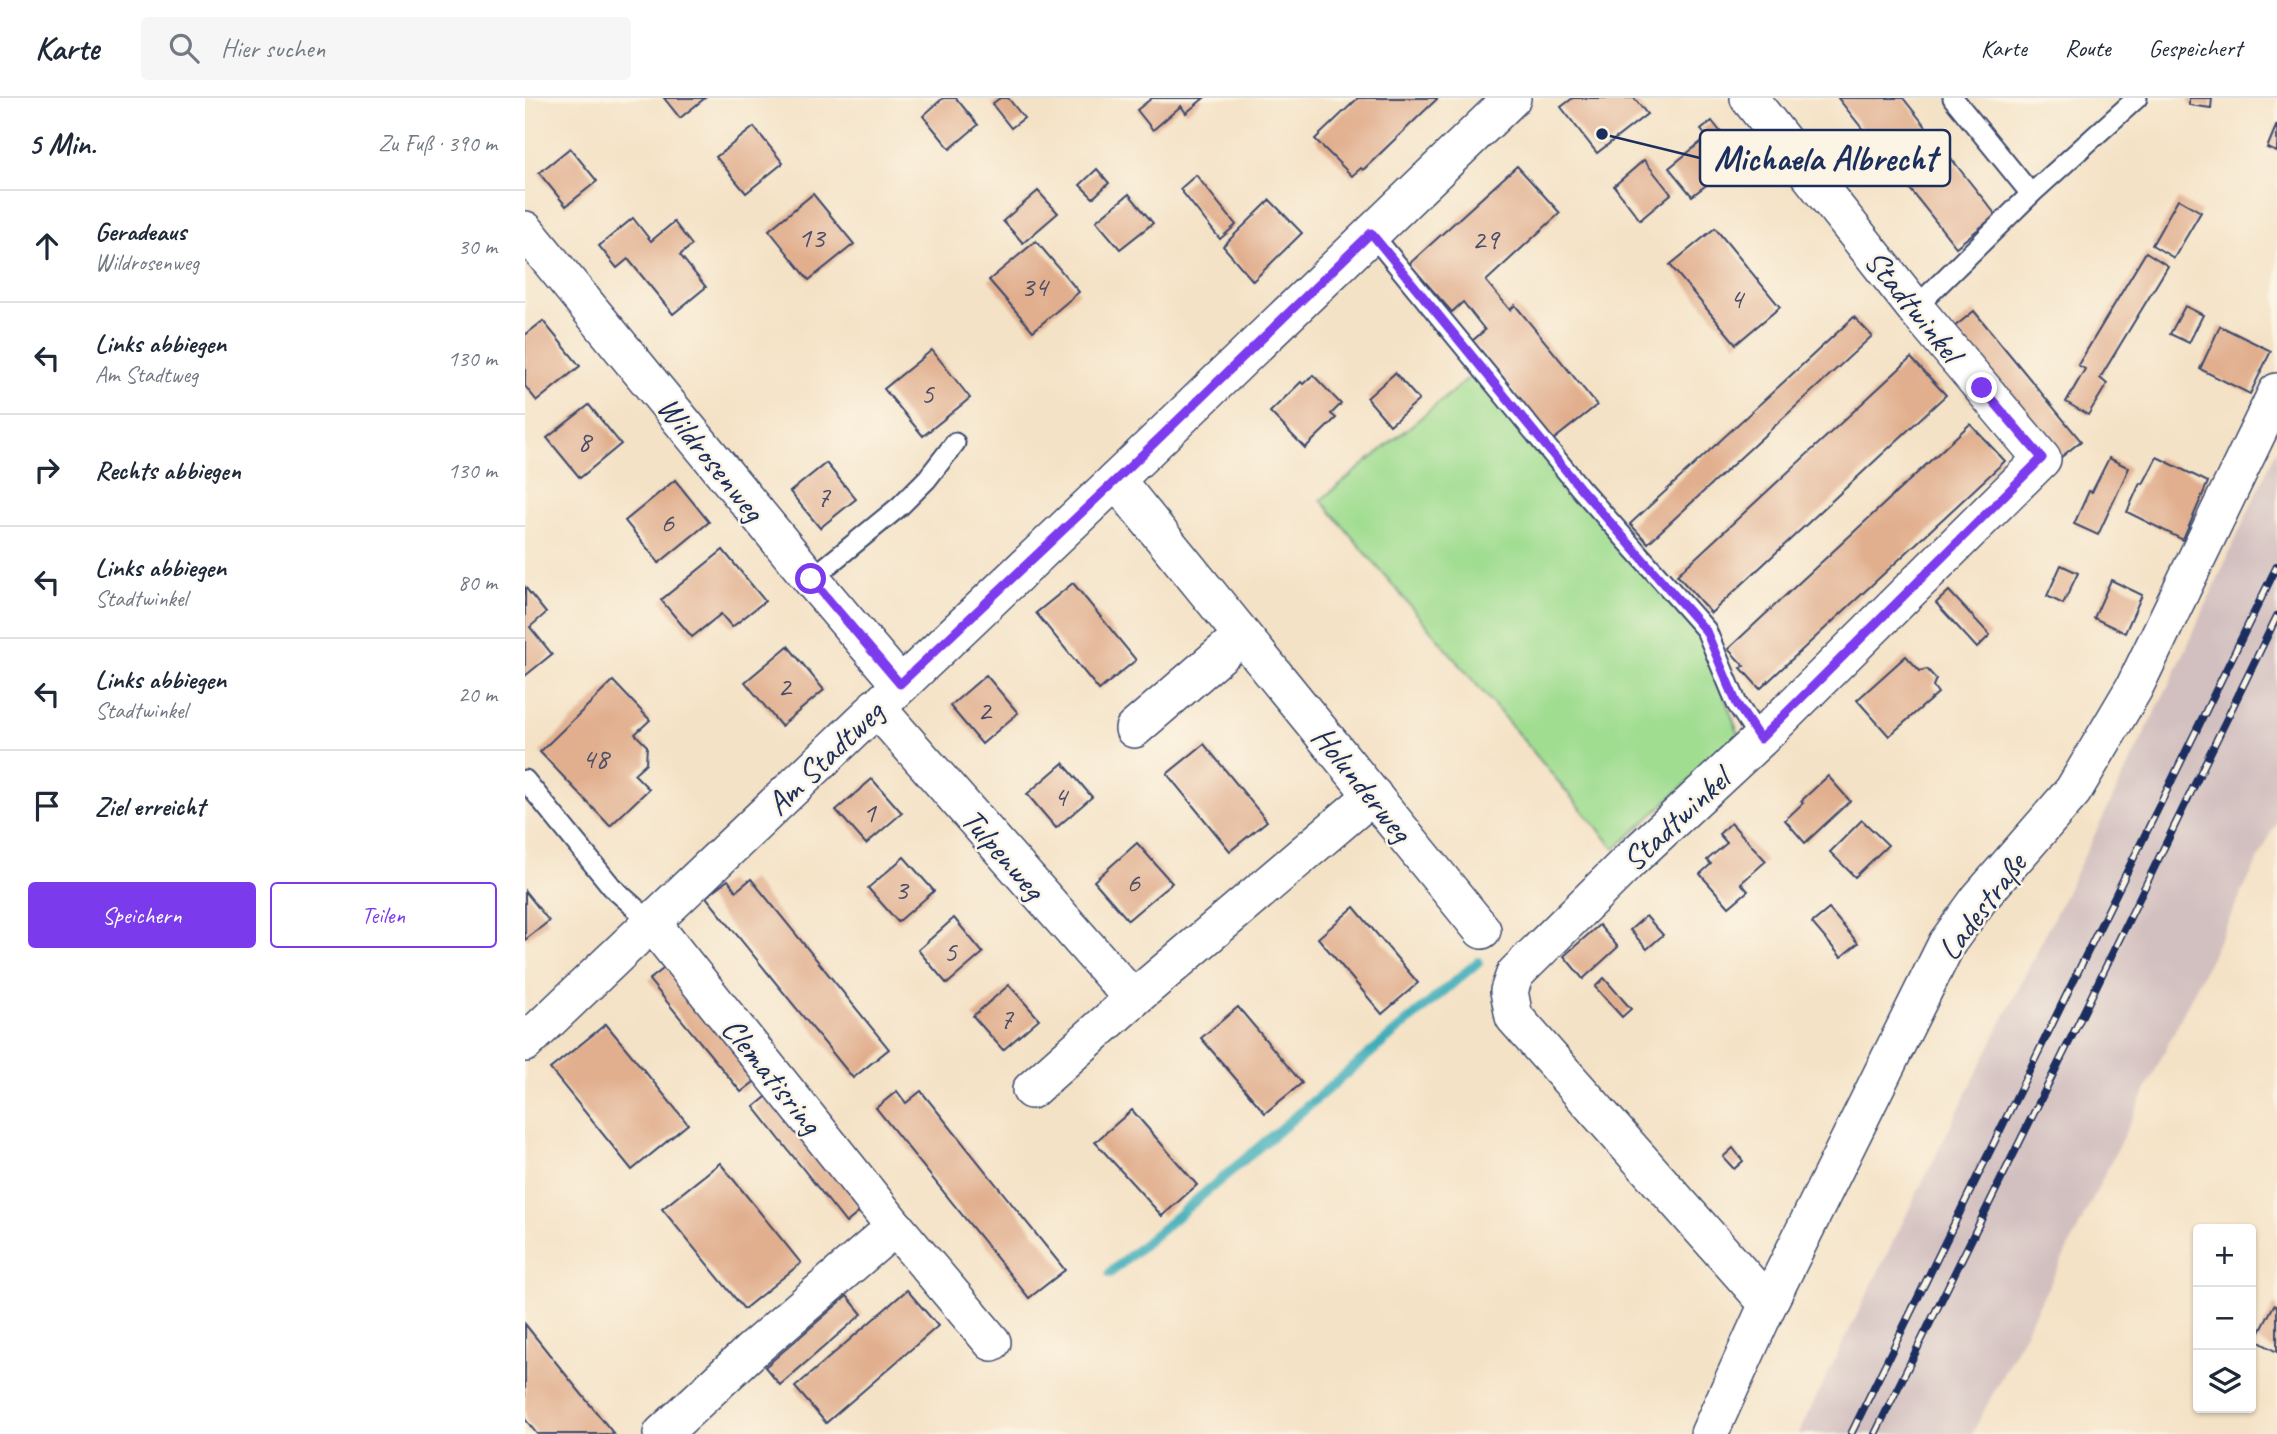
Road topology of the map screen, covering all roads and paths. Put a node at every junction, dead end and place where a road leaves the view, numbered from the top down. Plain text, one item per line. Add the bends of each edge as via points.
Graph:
1 (1512, 98) edge
2 (1749, 98) edge
3 (1953, 98) edge
4 (2137, 98) edge
5 (2031, 194) junction
6 (525, 230) edge
7 (1371, 233) junction
8 (1915, 308) junction
9 (2277, 392) edge
10 (955, 443) dead end
11 (1116, 480) junction
12 (811, 579) junction
13 (1243, 636) junction
14 (888, 695) junction
15 (1134, 729) dead end
16 (1760, 739) junction
17 (525, 780) edge
18 (1374, 795) junction
19 (651, 922) junction
20 (1482, 930) dead end
21 (1133, 999) junction
22 (525, 1043) edge
23 (1031, 1090) dead end
24 (895, 1227) junction
25 (1768, 1304) junction
26 (992, 1342) dead end
27 (662, 1434) edge
28 (1709, 1434) edge

1 - 7 street, Am Stadtweg
2 - 8 street, Stadtwinkel
3 - 5 lane
4 - 5 lane
5 - 8 lane
6 - 12 street, Wildrosenweg
7 - 11 street, Am Stadtweg
7 - 16 lane via 1581,489 1706,631 1737,704
8 - 16 street, Stadtwinkel via 2042,458
9 - 25 street, Ladestraße via 2134,688 2073,792 1979,899 1947,943
10 - 12 lane via 901,506
11 - 13 street, Holunderweg
11 - 14 street, Am Stadtweg
12 - 14 street, Wildrosenweg
13 - 15 street
13 - 18 street, Holunderweg
14 - 19 street, Am Stadtweg
14 - 21 street, Tulpenweg
16 - 25 street, Stadtwinkel via 1515,974 1509,991 1514,1017
17 - 19 lane via 612,887
18 - 20 street, Holunderweg
18 - 21 street
19 - 22 street, Am Stadtweg
19 - 24 street, Clematisring
21 - 23 street
24 - 26 street, Clematisring
24 - 27 street
25 - 28 street, Ladestraße

